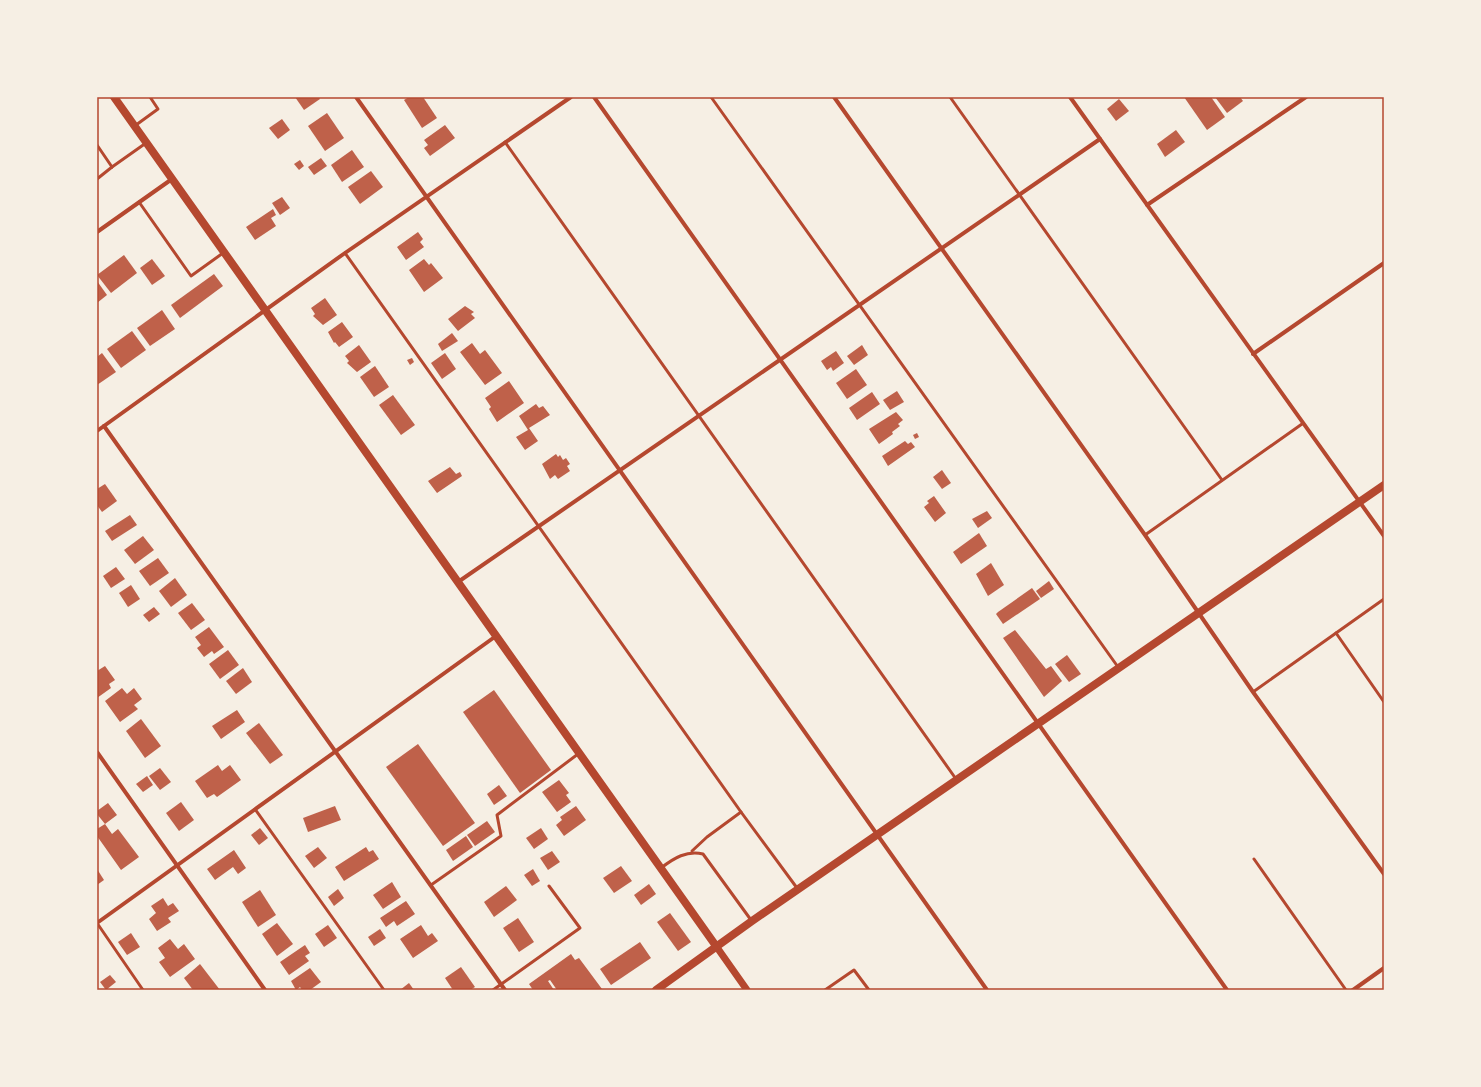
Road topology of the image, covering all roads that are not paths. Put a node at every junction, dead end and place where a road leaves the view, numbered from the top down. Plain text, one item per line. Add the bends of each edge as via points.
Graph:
1 (114, 97) edge
2 (150, 97) edge
3 (356, 97) edge
4 (570, 97) edge
5 (594, 97) edge
6 (711, 97) edge
7 (834, 97) edge
8 (950, 97) edge
9 (1070, 97) edge
10 (1306, 97) edge
11 (134, 126) junction
12 (1100, 139) junction
13 (505, 142) junction
14 (146, 143) junction
15 (97, 145) edge
16 (112, 167) junction
17 (97, 179) edge
18 (172, 179) junction
19 (1019, 195) junction
20 (426, 197) junction
21 (139, 202) junction
22 (1147, 205) junction
23 (97, 232) edge
24 (941, 249) junction
25 (224, 252) junction
26 (345, 253) junction
27 (1384, 263) edge
28 (860, 305) junction
29 (265, 310) junction
30 (1253, 354) junction
31 (780, 360) junction
32 (698, 416) junction
33 (1302, 424) junction
34 (104, 426) junction
35 (97, 431) edge
36 (619, 471) junction
37 (1222, 480) junction
38 (1384, 485) edge
39 (1358, 502) junction
40 (539, 526) junction
41 (1145, 535) junction
42 (1384, 536) edge
43 (458, 582) junction
44 (1384, 599) edge
45 (1198, 613) junction
46 (1336, 633) junction
47 (496, 636) junction
48 (1119, 668) junction
49 (1253, 692) junction
50 (1384, 702) edge
51 (1039, 724) junction
52 (336, 750) junction
53 (97, 752) edge
54 (580, 753) junction
55 (957, 781) junction
56 (255, 809) junction
57 (741, 812) junction
58 (878, 834) junction
59 (692, 851) junction
60 (1254, 859) dead end
61 (177, 866) junction
62 (661, 868) junction
63 (1384, 874) edge
64 (431, 885) junction
65 (549, 886) dead end
66 (798, 889) junction
67 (752, 921) junction
68 (97, 923) edge
69 (716, 946) junction
70 (1384, 968) edge
71 (501, 984) junction
72 (143, 990) edge
73 (265, 990) edge
74 (384, 990) edge
75 (493, 990) edge
76 (505, 990) edge
77 (656, 990) edge
78 (747, 990) edge
79 (825, 990) edge
80 (869, 990) edge
81 (987, 990) edge
82 (1227, 990) edge
83 (1346, 990) edge
84 (1353, 990) edge

1 - 11 main road
2 - 11 lane via 158,109
3 - 20 street
4 - 13 street
5 - 31 street
6 - 28 lane
7 - 24 street
8 - 19 lane
9 - 12 street
10 - 22 street
11 - 14 main road
12 - 19 street
12 - 22 street
13 - 20 street
13 - 32 lane
14 - 16 lane
14 - 18 main road
15 - 16 lane
16 - 17 lane
18 - 21 street
18 - 25 main road
19 - 24 street
19 - 37 lane
20 - 26 street
20 - 36 street
21 - 23 street
21 - 25 lane via 191,276
22 - 30 street
24 - 28 street
24 - 41 street
25 - 29 main road
26 - 29 street
26 - 40 lane
27 - 30 street
28 - 31 street
28 - 48 lane
29 - 34 street
29 - 43 main road
30 - 33 street
31 - 32 street
31 - 51 street
32 - 36 street
32 - 55 lane
33 - 37 lane
33 - 39 street
34 - 35 street
34 - 52 street
36 - 40 street
36 - 58 street
37 - 41 lane
38 - 39 main road
39 - 42 street
39 - 45 main road
40 - 43 street
40 - 57 lane
41 - 45 street
43 - 47 main road
44 - 46 lane
45 - 48 main road
45 - 49 street
46 - 49 lane
46 - 50 lane
47 - 52 street
47 - 54 main road
48 - 51 main road
49 - 63 street
51 - 55 main road
51 - 82 street
52 - 56 street
52 - 64 street
53 - 61 street
54 - 62 main road
54 - 64 lane via 497,815 501,836
55 - 58 main road
56 - 61 street
56 - 74 lane
57 - 59 lane via 707,836
57 - 66 lane
58 - 66 main road
58 - 81 street
59 - 62 lane
59 - 67 lane via 703,854
60 - 83 lane
61 - 68 street
61 - 73 street
62 - 69 main road
64 - 71 street
65 - 71 lane via 580,928
66 - 67 main road
67 - 69 main road
68 - 72 lane
69 - 77 main road
69 - 78 street
70 - 84 street
71 - 75 lane
71 - 76 street
79 - 80 lane via 854,970

